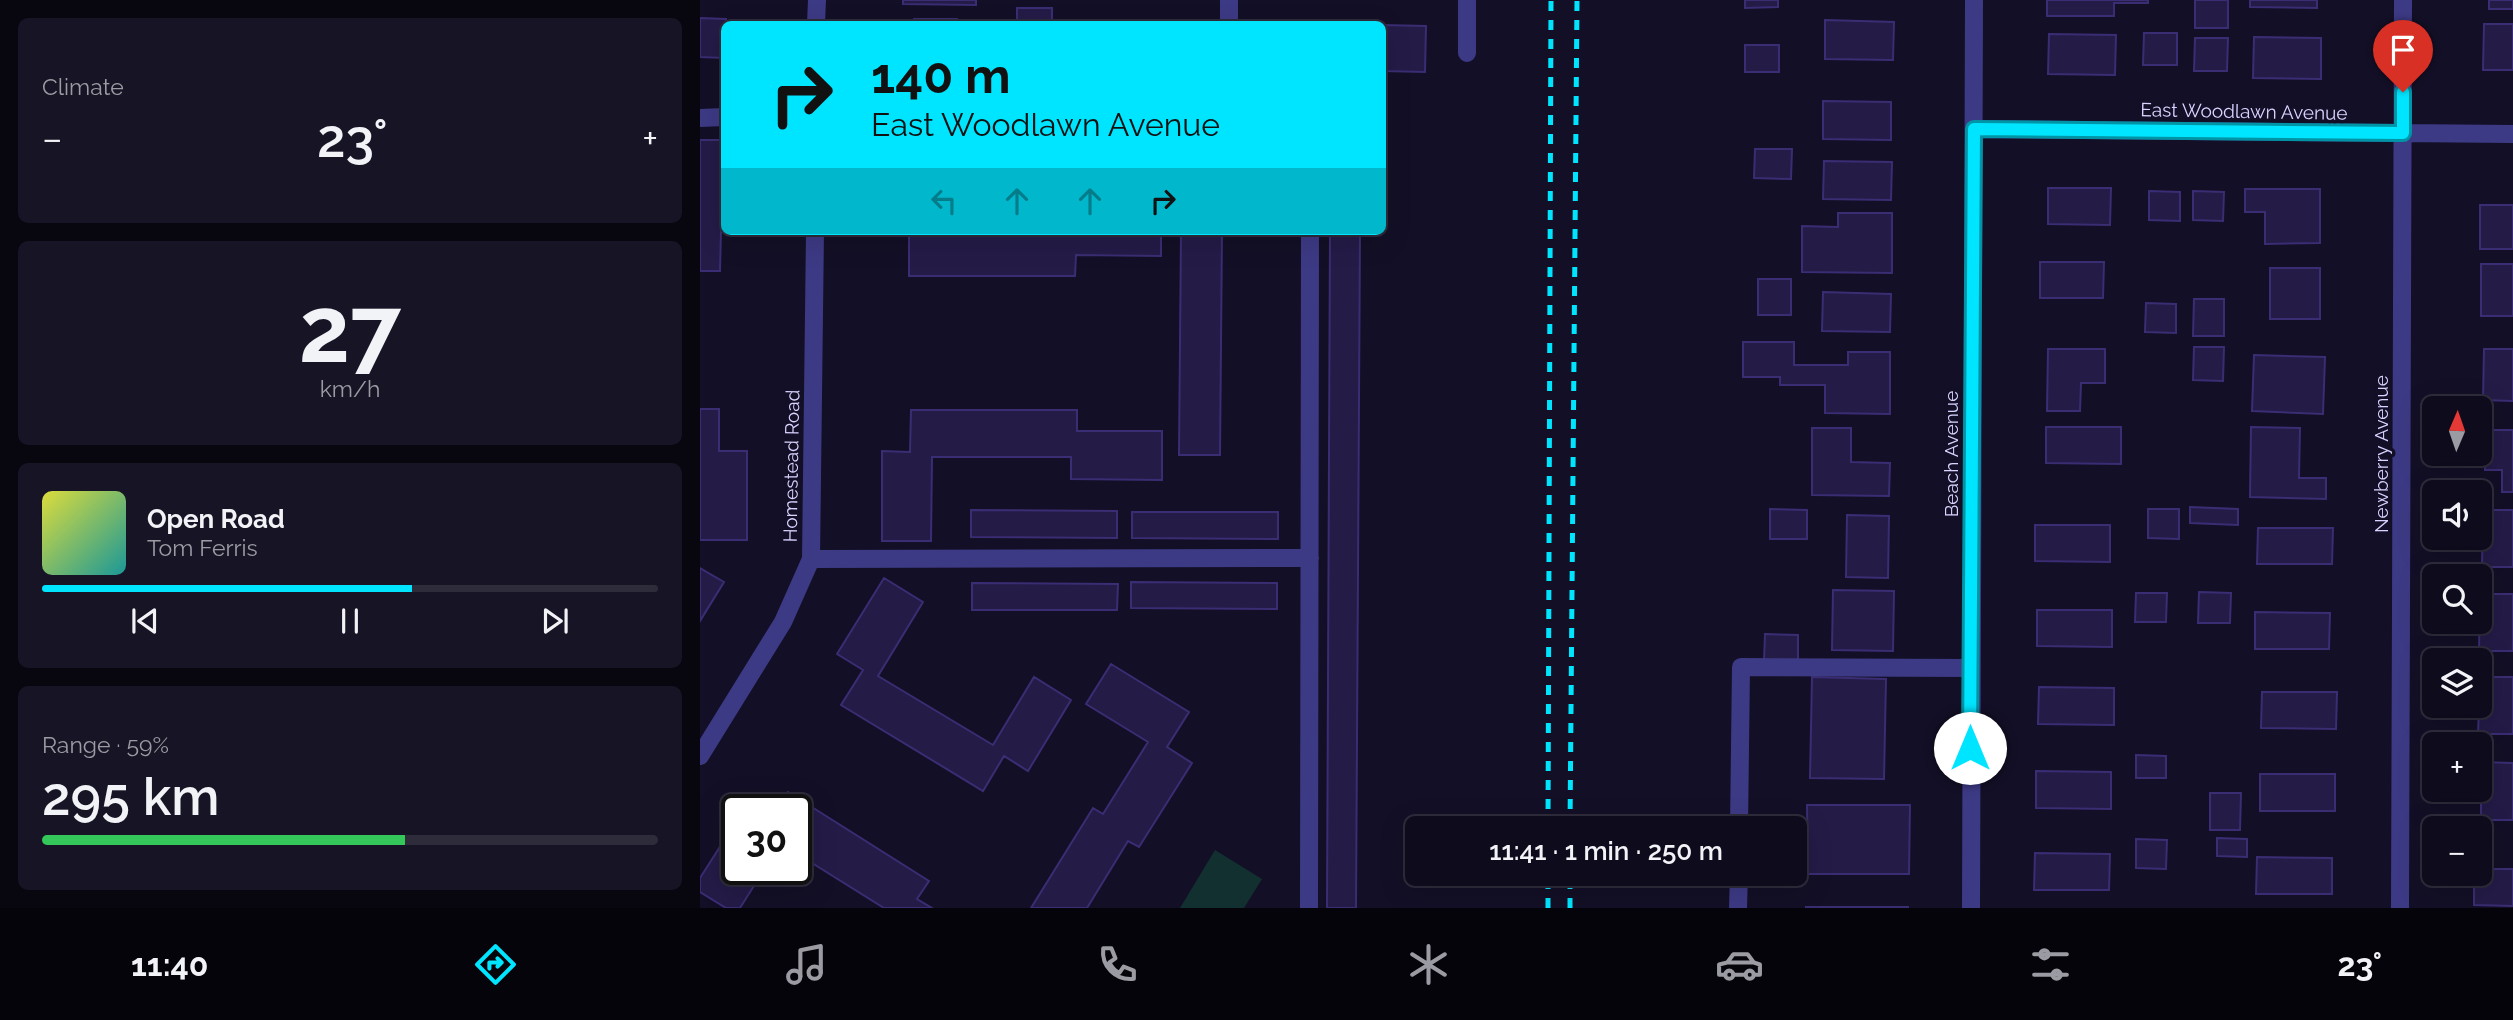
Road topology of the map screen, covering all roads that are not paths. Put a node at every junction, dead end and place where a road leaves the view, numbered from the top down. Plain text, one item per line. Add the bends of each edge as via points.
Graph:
1 (817, 0) edge
2 (1229, 0) edge
3 (1466, 0) edge
4 (1974, 0) edge
5 (2403, 0) edge
6 (817, 21) edge
7 (1228, 21) edge
8 (1467, 53) dead end
9 (721, 117) edge
10 (700, 118) edge
11 (1974, 129) junction
12 (2403, 133) junction
13 (2513, 134) edge
14 (815, 235) edge
15 (1310, 235) edge
16 (1310, 558) junction
17 (811, 559) junction
18 (1970, 668) junction
19 (700, 757) edge
20 (1739, 816) edge
21 (1739, 886) edge
22 (1309, 908) edge
23 (1738, 908) edge
24 (1970, 908) edge
25 (2400, 908) edge

1 - 6 street
2 - 7 street
3 - 8 street
4 - 11 street, Beach Avenue
5 - 12 street, Newberry Avenue
9 - 10 street
11 - 12 street, East Woodlawn Avenue
11 - 18 street, Beach Avenue
12 - 13 street, East Woodlawn Avenue
12 - 25 street, Newberry Avenue
14 - 17 street, Homestead Road
15 - 16 street
16 - 17 street
16 - 22 street
17 - 19 street, Homestead Road via 783,622
18 - 20 street via 1741,667
18 - 24 street, Beach Avenue
21 - 23 street

